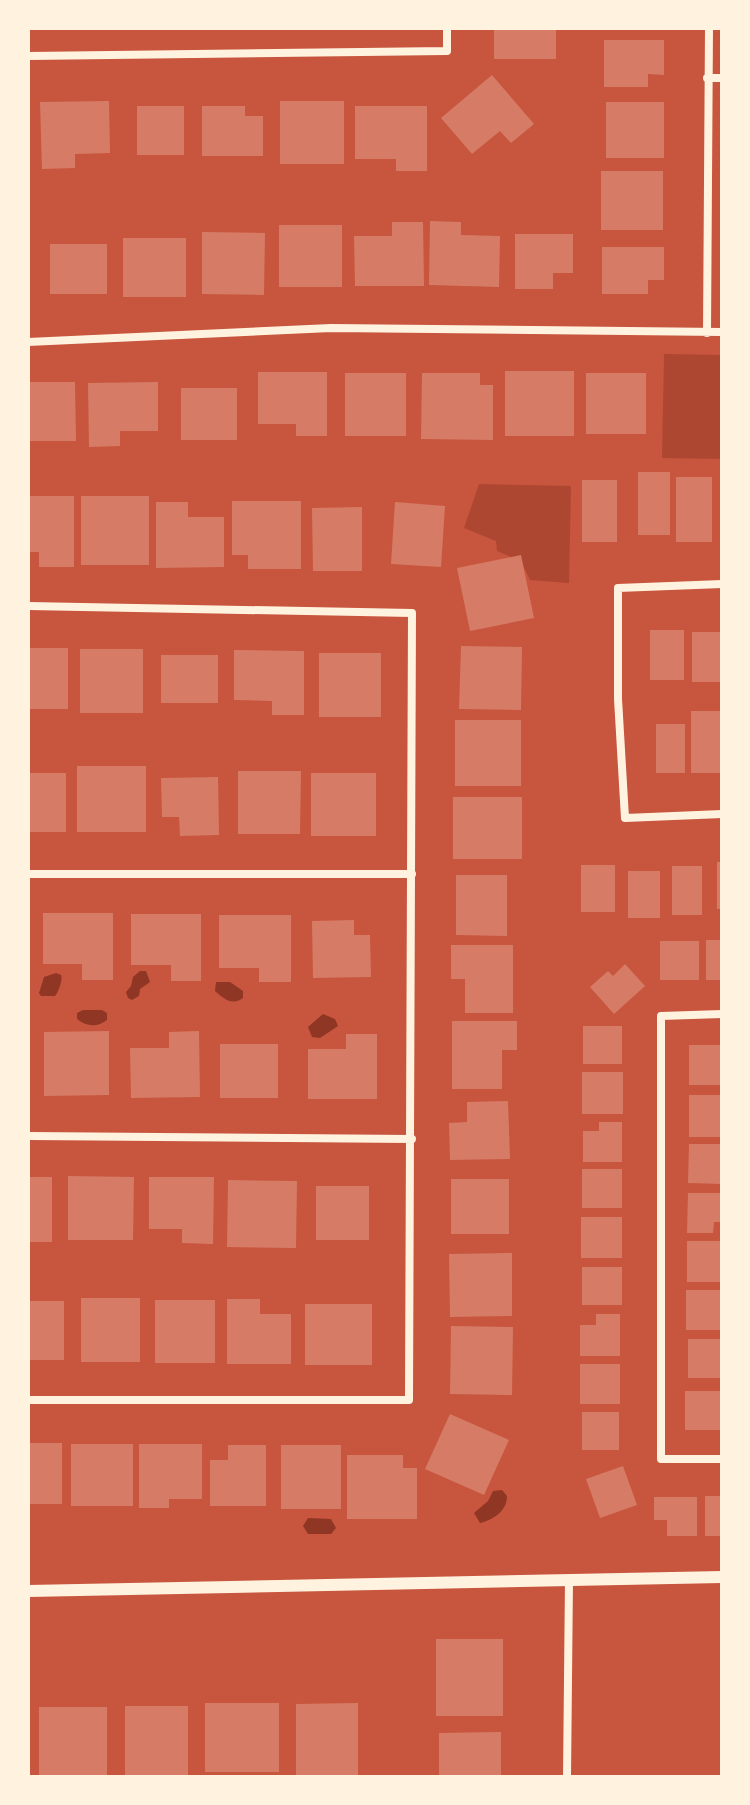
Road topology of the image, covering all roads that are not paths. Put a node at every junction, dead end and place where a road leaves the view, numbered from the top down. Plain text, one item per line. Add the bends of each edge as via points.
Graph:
1 (447, 28) edge
2 (709, 28) edge
3 (28, 56) edge
4 (707, 78) junction
5 (722, 78) edge
6 (722, 332) edge
7 (707, 333) junction
8 (28, 342) edge
9 (722, 584) edge
10 (28, 606) edge
11 (722, 814) edge
12 (28, 874) edge
13 (412, 874) junction
14 (722, 1014) edge
15 (28, 1136) edge
16 (412, 1139) junction
17 (28, 1400) edge
18 (722, 1459) edge
19 (722, 1577) edge
20 (569, 1580) junction
21 (28, 1591) edge
22 (567, 1777) edge

1 - 3 street via 447,51
2 - 4 street
4 - 5 street
4 - 7 street
6 - 7 street
7 - 8 street via 331,328
9 - 11 street via 618,588 625,818
10 - 13 street via 412,613
12 - 13 street
13 - 16 street
14 - 18 street via 661,1016 661,1459
15 - 16 street
16 - 17 street via 409,1400
19 - 20 street
20 - 21 street
20 - 22 street

